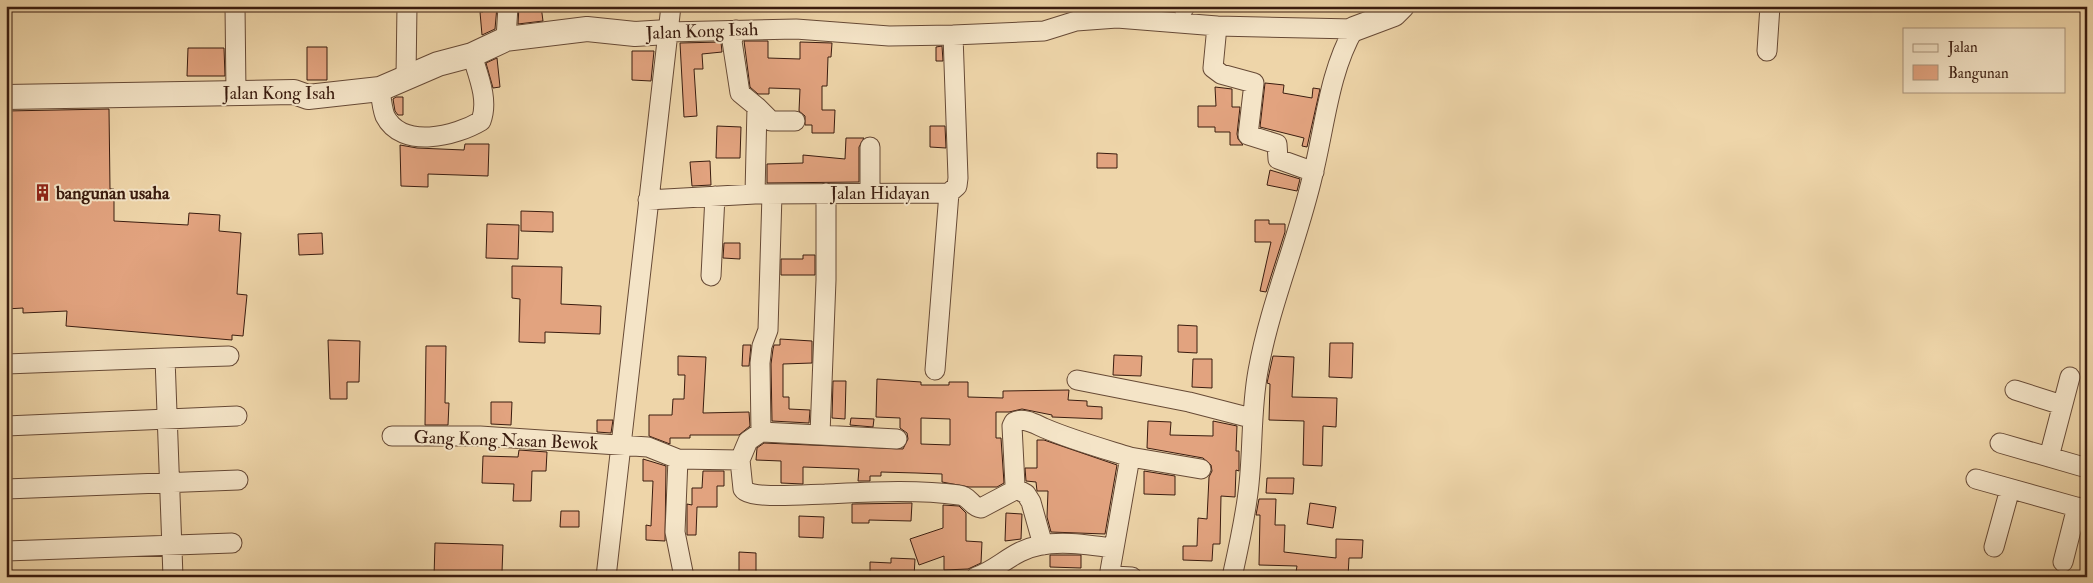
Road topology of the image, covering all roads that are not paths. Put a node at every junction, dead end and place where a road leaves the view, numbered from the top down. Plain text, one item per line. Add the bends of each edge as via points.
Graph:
1 (235, 6) edge
2 (408, 6) edge
3 (508, 6) edge
4 (671, 6) edge
5 (1402, 6) edge
6 (1770, 6) edge
7 (1216, 26) junction
8 (1354, 29) junction
9 (736, 30) junction
10 (668, 32) junction
11 (953, 35) junction
12 (506, 39) junction
13 (1767, 51) dead end
14 (472, 55) junction
15 (406, 77) junction
16 (380, 89) junction
17 (236, 93) junction
18 (6, 97) edge
19 (757, 107) junction
20 (795, 122) dead end
21 (870, 147) dead end
22 (1314, 172) junction
23 (870, 192) junction
24 (826, 193) junction
25 (949, 193) junction
26 (764, 194) junction
27 (715, 196) junction
28 (648, 200) junction
29 (711, 276) dead end
30 (229, 356) dead end
31 (165, 358) junction
32 (6, 364) edge
33 (935, 370) dead end
34 (2070, 376) dead end
35 (1077, 380) dead end
36 (2015, 390) dead end
37 (2062, 405) junction
38 (237, 416) dead end
39 (1251, 418) junction
40 (167, 419) junction
41 (6, 426) edge
42 (761, 432) junction
43 (820, 434) junction
44 (392, 436) dead end
45 (897, 440) dead end
46 (2000, 443) dead end
47 (620, 445) junction
48 (1130, 457) junction
49 (2049, 457) junction
50 (678, 459) junction
51 (740, 460) junction
52 (2087, 468) edge
53 (1201, 469) dead end
54 (1976, 479) dead end
55 (238, 480) dead end
56 (170, 483) junction
57 (6, 489) edge
58 (1016, 489) junction
59 (2010, 489) junction
60 (2082, 509) edge
61 (232, 543) dead end
62 (1042, 545) junction
63 (172, 546) junction
64 (1994, 547) dead end
65 (1112, 548) junction
66 (6, 551) edge
67 (2063, 562) dead end
68 (173, 577) edge
69 (606, 577) edge
70 (684, 577) edge
71 (976, 577) edge
72 (1132, 577) edge
73 (1232, 577) edge

1 - 17 street
2 - 15 street
3 - 12 street
4 - 10 street
5 - 8 street, Jalan Kong Isah via 1394,14
6 - 13 street
7 - 8 street, Jalan Kong Isah
7 - 11 street, Jalan Kong Isah via 1116,18 1076,21 1044,32
7 - 22 street via 1213,68 1221,74 1254,84 1248,135 1278,144 1278,159
8 - 22 street via 1335,78
9 - 10 street, Jalan Kong Isah
9 - 11 street, Jalan Kong Isah
9 - 19 street via 732,41 740,93
10 - 12 street, Jalan Kong Isah via 635,34 586,29
10 - 28 street
11 - 25 street, Jalan Hidayan via 958,178 957,186
12 - 14 street, Jalan Kong Isah
14 - 15 street, Jalan Kong Isah
14 - 16 street via 483,93 483,113 481,121 463,130 418,136 400,130 385,115
15 - 16 street, Jalan Kong Isah
16 - 17 street, Jalan Kong Isah via 308,97 294,92
17 - 18 street, Jalan Kong Isah
19 - 20 street via 771,121
19 - 26 street
21 - 23 street
22 - 39 street via 1265,340
23 - 24 street, Jalan Hidayan
23 - 25 street, Jalan Hidayan
24 - 26 street, Jalan Hidayan
24 - 43 street
25 - 33 street
26 - 27 street, Jalan Hidayan
26 - 42 street via 768,330 760,363
27 - 28 street, Jalan Hidayan
27 - 29 street
28 - 47 street
30 - 31 street
31 - 32 street
31 - 40 street
34 - 37 street
35 - 39 street
36 - 37 street
37 - 49 street
38 - 40 street
39 - 73 street via 1245,520
40 - 41 street
40 - 56 street
42 - 43 street
42 - 51 street via 748,441
43 - 45 street
44 - 47 street, Gang Kong Nasan Bewok via 480,436
46 - 49 street
47 - 50 street, Gang Kong Nasan Bewok via 648,447
47 - 69 street
48 - 53 street
48 - 58 street via 1016,420 1012,426
48 - 65 street
49 - 52 street
50 - 51 street
50 - 70 street via 675,532
51 - 58 street via 743,489 748,494 934,492 967,497 981,508
54 - 59 street
55 - 56 street
56 - 57 street
56 - 63 street
58 - 62 street via 1026,494 1031,502
59 - 60 street
59 - 64 street
60 - 67 street
61 - 63 street
62 - 65 street via 1081,544
62 - 71 street via 1021,551
63 - 66 street
63 - 68 street
65 - 72 street via 1111,575

